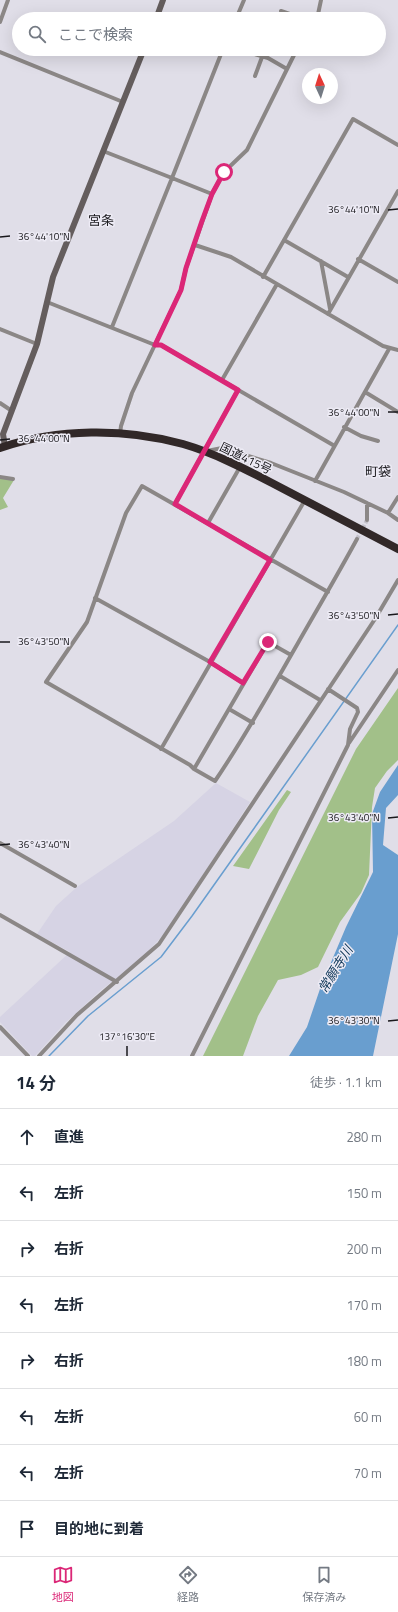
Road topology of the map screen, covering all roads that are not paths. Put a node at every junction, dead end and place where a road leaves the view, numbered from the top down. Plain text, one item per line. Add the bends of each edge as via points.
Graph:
1 (8, 0) edge
2 (164, 0) edge
3 (244, 0) edge
4 (321, 0) edge
5 (281, 11) dead end
6 (159, 12) edge
7 (239, 12) edge
8 (284, 12) edge
9 (318, 12) edge
10 (0, 22) edge
11 (0, 52) edge
12 (141, 56) edge
13 (220, 56) edge
14 (259, 56) edge
15 (294, 56) edge
16 (262, 57) junction
17 (287, 69) junction
18 (255, 76) dead end
19 (123, 102) junction
20 (398, 145) edge
21 (102, 150) junction
22 (172, 178) junction
23 (398, 191) edge
24 (212, 194) junction
25 (284, 240) junction
26 (195, 245) junction
27 (358, 259) junction
28 (321, 261) junction
29 (262, 277) junction
30 (348, 277) junction
31 (398, 282) edge
32 (277, 284) junction
33 (47, 302) junction
34 (330, 309) junction
35 (328, 314) junction
36 (112, 327) junction
37 (0, 329) edge
38 (37, 344) junction
39 (155, 345) junction
40 (389, 349) junction
41 (398, 350) edge
42 (222, 380) junction
43 (238, 390) junction
44 (364, 392) junction
45 (0, 403) edge
46 (12, 411) junction
47 (398, 412) edge
48 (344, 427) junction
49 (120, 434) junction
50 (378, 441) dead end
51 (333, 445) junction
52 (3, 448) edge
53 (205, 451) junction
54 (240, 467) junction
55 (0, 477) edge
56 (13, 479) dead end
57 (315, 481) junction
58 (398, 497) edge
59 (305, 500) junction
60 (367, 503) junction
61 (175, 504) junction
62 (388, 513) junction
63 (368, 520) tunnel mouth
64 (398, 520) edge
65 (208, 523) junction
66 (357, 539) tunnel mouth
67 (398, 549) edge
68 (270, 560) junction
69 (398, 580) edge
70 (328, 592) junction
71 (95, 598) junction
72 (291, 655) junction
73 (210, 662) junction
74 (398, 670) edge
75 (280, 676) junction
76 (243, 683) junction
77 (328, 689) junction
78 (320, 700) junction
79 (229, 709) junction
80 (253, 722) junction
81 (348, 745) junction
82 (161, 749) junction
83 (194, 769) junction
84 (0, 843) edge
85 (75, 886) dead end
86 (0, 915) edge
87 (117, 982) junction
88 (0, 1027) edge
89 (28, 1056) edge
90 (39, 1056) edge
91 (192, 1056) edge

1 - 10 street
2 - 6 street
3 - 7 street
4 - 9 street
5 - 8 street
11 - 19 street
12 - 19 street
13 - 22 street
14 - 16 street
15 - 17 street
16 - 17 street
16 - 18 street
17 - 24 street via 247,150 224,172
19 - 21 street
20 - 25 street via 353,119
21 - 22 street
21 - 33 street via 53,277
22 - 24 street
22 - 36 street
23 - 27 street
24 - 26 street
25 - 28 street
25 - 29 street
26 - 29 street via 231,257
26 - 39 street via 181,290
27 - 30 street
27 - 31 street
28 - 30 street
28 - 34 street
29 - 32 street
30 - 34 street
32 - 35 street
32 - 42 street
33 - 36 street
33 - 38 street
34 - 35 street
35 - 40 street
36 - 39 street
37 - 38 street
38 - 46 street
39 - 42 street via 161,345
39 - 49 street via 132,393
40 - 41 street
40 - 44 street
42 - 43 street
43 - 51 street
43 - 53 street
44 - 47 street
44 - 48 street
45 - 46 street
46 - 52 street via 3,434
48 - 50 street
48 - 51 street
49 - 52 highway, 国道415号 via 54,436
49 - 53 highway, 国道415号 via 155,438
51 - 57 street
53 - 54 highway, 国道415号
53 - 57 street via 222,448 271,463
53 - 61 street
54 - 59 highway, 国道415号
54 - 65 street
55 - 56 street
57 - 60 street
58 - 62 street
59 - 67 highway, 国道415号
59 - 68 street
60 - 62 street
60 - 63 street
61 - 65 street
61 - 71 street via 142,486 126,513
62 - 64 street
65 - 68 street
66 - 70 street
68 - 70 street
68 - 73 street
69 - 77 street
70 - 72 street
71 - 73 street
71 - 82 street via 87,622 46,682
72 - 75 street
72 - 76 street via 268,642
73 - 76 street
73 - 82 street
74 - 81 street
75 - 78 street
75 - 80 street
76 - 79 street
77 - 78 street
77 - 81 street via 357,708
78 - 87 street via 171,928 149,955
79 - 80 street
79 - 83 street
80 - 83 street via 215,782
81 - 91 street
82 - 83 street
84 - 85 street
86 - 87 street
87 - 90 street via 77,1015
88 - 89 street

